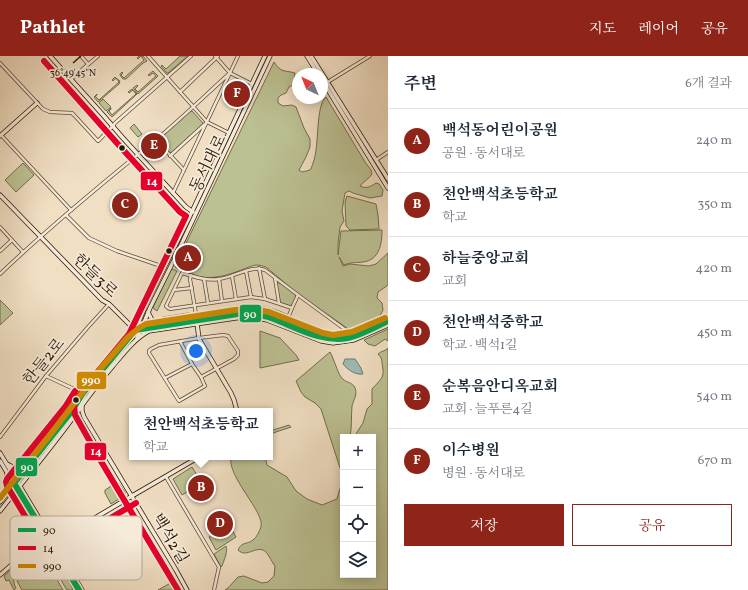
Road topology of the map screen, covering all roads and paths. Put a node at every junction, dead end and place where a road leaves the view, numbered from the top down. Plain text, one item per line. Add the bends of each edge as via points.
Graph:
1 (50, 56) edge
2 (81, 56) edge
3 (98, 56) edge
4 (148, 56) edge
5 (191, 56) edge
6 (238, 56) edge
7 (265, 56) edge
8 (270, 56) edge
9 (307, 56) edge
10 (311, 56) edge
11 (370, 56) edge
12 (216, 57) edge
13 (0, 63) edge
14 (88, 64) junction
15 (314, 68) edge
16 (317, 68) edge
17 (230, 73) junction
18 (167, 77) junction
19 (71, 79) junction
20 (328, 80) edge
21 (252, 84) junction
22 (328, 87) edge
23 (328, 87) edge
24 (180, 92) junction
25 (38, 103) junction
26 (193, 106) junction
27 (207, 122) junction
28 (113, 126) junction
29 (229, 133) junction
30 (1, 136) edge
31 (156, 140) junction
32 (388, 152) edge
33 (138, 155) junction
34 (170, 156) junction
35 (376, 160) junction
36 (184, 171) junction
37 (388, 179) edge
38 (388, 188) edge
39 (173, 193) junction
40 (0, 195) edge
41 (71, 210) junction
42 (192, 211) junction
43 (196, 213) junction
44 (66, 215) junction
45 (0, 227) edge
46 (40, 237) junction
47 (12, 240) junction
48 (0, 251) edge
49 (24, 252) junction
50 (164, 267) junction
51 (260, 268) junction
52 (246, 271) junction
53 (0, 274) edge
54 (191, 275) junction
55 (232, 276) junction
56 (275, 277) junction
57 (204, 279) junction
58 (219, 279) junction
59 (192, 288) junction
60 (174, 290) junction
61 (298, 295) junction
62 (251, 297) junction
63 (236, 299) junction
64 (265, 299) junction
65 (222, 301) junction
66 (208, 303) junction
67 (279, 303) junction
68 (109, 304) junction
69 (194, 305) junction
70 (292, 308) junction
71 (148, 312) junction
72 (388, 321) edge
73 (197, 322) junction
74 (286, 324) junction
75 (388, 325) edge
76 (158, 326) junction
77 (135, 330) junction
78 (141, 330) junction
79 (149, 331) junction
80 (355, 336) junction
81 (198, 338) junction
82 (180, 341) junction
83 (132, 344) junction
84 (192, 364) junction
85 (216, 369) junction
86 (46, 376) junction
87 (201, 377) junction
88 (165, 378) junction
89 (83, 393) junction
90 (82, 405) junction
91 (236, 408) edge
92 (84, 417) junction
93 (72, 419) junction
94 (0, 437) edge
95 (0, 453) edge
96 (0, 460) edge
97 (194, 460) edge
98 (31, 461) junction
99 (7, 464) junction
100 (6, 470) junction
101 (166, 477) junction
102 (15, 481) junction
103 (19, 487) junction
104 (132, 496) junction
105 (3, 497) junction
106 (0, 502) edge
107 (0, 511) edge
108 (37, 516) edge
109 (98, 516) edge
110 (10, 566) edge
111 (0, 575) edge
112 (73, 580) edge
113 (76, 580) edge
114 (79, 590) edge
115 (82, 590) edge
116 (187, 590) edge
117 (214, 590) edge

1 - 19 main road
2 - 14 street
3 - 14 street
4 - 18 street
5 - 18 street
6 - 17 street
7 - 21 main road, 동서대로
8 - 43 main road, 동서대로
9 - 15 main road
10 - 16 main road
11 - 20 street
12 - 17 street
12 - 24 street
13 - 25 street
14 - 19 street
17 - 21 street
17 - 26 street
17 - 27 street
18 - 24 street
18 - 28 street
19 - 28 main road
21 - 29 main road, 동서대로
22 - 35 main road
23 - 38 main road
24 - 26 street
25 - 28 street via 46,111 72,113 98,141
25 - 30 main road
26 - 27 street
26 - 31 street
27 - 29 street
27 - 34 street
27 - 36 street
28 - 33 main road
29 - 42 main road, 동서대로
30 - 41 street
31 - 33 street
31 - 34 street
32 - 35 street
33 - 39 main road
33 - 41 street
34 - 36 street
35 - 37 main road
36 - 39 street
39 - 42 main road
40 - 46 main road, 한들3로
41 - 44 street
42 - 43 main road
42 - 50 main road, 동서대로
43 - 71 main road, 동서대로
44 - 46 street
44 - 50 street via 89,238 117,251
45 - 47 street
46 - 49 street
46 - 68 main road, 한들3로 via 102,300
47 - 48 street
47 - 49 street
49 - 53 street
50 - 77 main road, 동서대로
51 - 52 street
51 - 56 street
51 - 64 street
52 - 55 street
52 - 62 street
54 - 57 street
54 - 59 street
54 - 60 street via 182,273
55 - 58 street
55 - 63 street
56 - 61 street
56 - 67 street
57 - 58 street
57 - 66 street
58 - 65 street
59 - 60 street
59 - 69 street
60 - 69 street via 166,306 168,308
61 - 70 street
61 - 80 street
62 - 63 street
62 - 64 street
63 - 65 street
64 - 67 street
65 - 66 street
66 - 69 street
67 - 70 street
68 - 77 main road, 한들3로
68 - 86 street, 한들2로
69 - 73 street
70 - 74 street
71 - 76 main road
71 - 78 main road, 동서대로
72 - 80 main road
73 - 74 main road via 244,313 274,318
73 - 75 main road via 257,317 333,343 354,340
73 - 76 main road
73 - 79 main road
73 - 81 main road
74 - 80 main road via 327,339 337,340
76 - 78 main road
77 - 78 main road
77 - 89 main road, 동서대로
78 - 79 main road
78 - 83 main road, 동서대로
79 - 83 main road
81 - 82 street
81 - 85 main road
81 - 85 street via 227,335 238,351 234,359
82 - 84 street
82 - 88 street via 154,347 149,351
83 - 90 main road
84 - 87 street
84 - 88 street
85 - 87 street
85 - 91 main road
86 - 89 street
86 - 94 street, 한들2로
87 - 88 street via 204,386 179,401
89 - 98 main road, 동서대로 via 71,412
90 - 92 main road
90 - 93 main road
92 - 93 main road via 79,415
92 - 104 main road, 백석2길
93 - 103 main road
95 - 99 main road
96 - 100 main road
97 - 101 main road
98 - 99 main road via 17,468
98 - 102 main road, 동서대로
99 - 102 main road
100 - 102 main road
100 - 105 main road via 8,479
101 - 104 main road
101 - 117 street via 219,567
102 - 103 main road
102 - 105 main road, 동서대로
103 - 107 main road
103 - 108 main road
104 - 109 main road
104 - 116 main road, 백석2길
105 - 106 main road
110 - 111 main road
112 - 114 main road
113 - 115 main road

